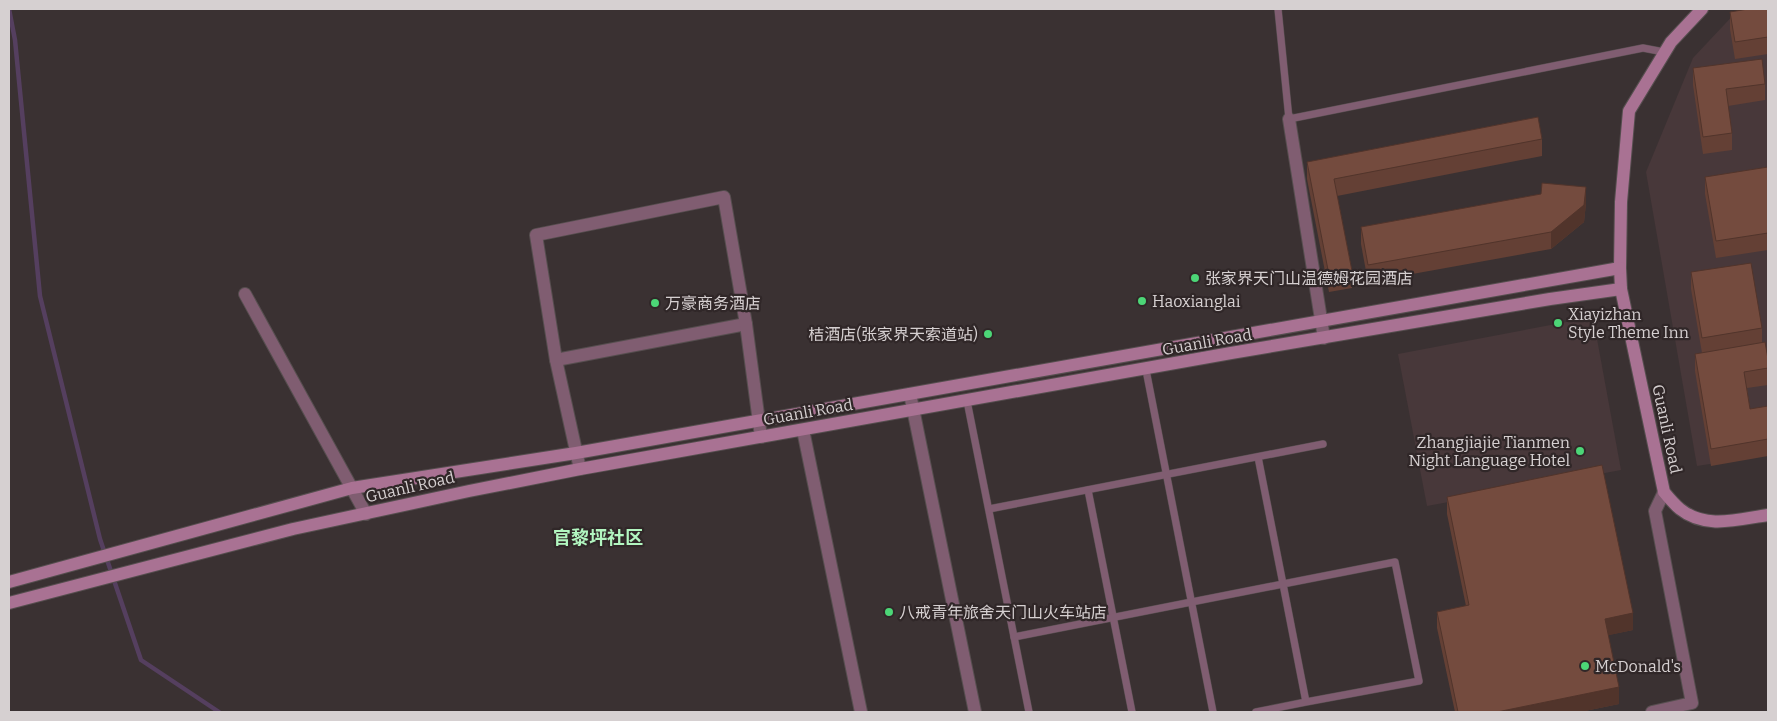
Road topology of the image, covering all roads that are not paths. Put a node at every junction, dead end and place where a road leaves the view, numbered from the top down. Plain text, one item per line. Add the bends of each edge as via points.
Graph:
1 (1278, 9) edge
2 (1702, 9) edge
3 (1664, 52) junction
4 (1289, 119) junction
5 (1620, 268) junction
6 (1621, 289) junction
7 (245, 294) dead end
8 (1321, 321) junction
9 (746, 324) junction
10 (1324, 338) junction
11 (556, 360) junction
12 (1146, 370) junction
13 (910, 394) junction
14 (968, 401) junction
15 (914, 410) junction
16 (759, 420) junction
17 (803, 430) junction
18 (761, 437) junction
19 (1323, 444) dead end
20 (576, 453) junction
21 (1258, 457) junction
22 (580, 469) junction
23 (1167, 475) junction
24 (352, 488) junction
25 (1088, 490) junction
26 (1664, 492) junction
27 (989, 509) junction
28 (366, 514) junction
29 (1768, 515) edge
30 (9, 582) edge
31 (1283, 584) junction
32 (1192, 602) junction
33 (9, 603) edge
34 (1114, 618) junction
35 (1014, 637) junction
36 (1306, 702) junction
37 (1691, 708) edge
38 (861, 712) edge
39 (975, 712) edge
40 (1029, 712) edge
41 (1132, 712) edge
42 (1213, 712) edge
43 (1256, 712) edge
44 (1652, 712) edge

1 - 4 lane
2 - 3 main road, Guanli Road
3 - 4 lane via 1643,48
3 - 5 main road, Guanli Road via 1629,111 1621,202
4 - 8 street
5 - 6 main road, Guanli Road
5 - 8 main road, Guanli Road
6 - 10 main road, Guanli Road
6 - 26 main road, Guanli Road
7 - 24 street
8 - 10 street
8 - 13 main road, Guanli Road
9 - 11 street
9 - 11 street via 724,197 536,236
9 - 16 street
10 - 12 main road, Guanli Road
11 - 20 street
12 - 14 main road, Guanli Road
12 - 23 lane
13 - 15 street
13 - 16 main road, Guanli Road
14 - 15 main road, Guanli Road
14 - 27 lane
15 - 17 main road, Guanli Road
15 - 39 street
16 - 18 street
16 - 20 main road, Guanli Road
17 - 18 main road, Guanli Road
17 - 38 street
18 - 22 main road, Guanli Road
19 - 21 lane
20 - 22 street
20 - 24 main road, Guanli Road
21 - 23 lane
21 - 31 lane
22 - 28 main road, Guanli Road
23 - 25 lane
23 - 32 lane
24 - 28 street
24 - 30 main road, Guanli Road
25 - 27 lane
25 - 34 lane
26 - 29 main road, Guanli Road via 1681,510 1698,519 1720,522
26 - 37 street via 1655,510
27 - 35 lane
28 - 33 main road, Guanli Road via 293,528
31 - 32 lane
31 - 36 lane
31 - 36 lane via 1396,562 1419,680
32 - 34 lane
32 - 42 lane
34 - 35 lane
34 - 41 lane
35 - 40 lane
36 - 43 lane
37 - 44 street

